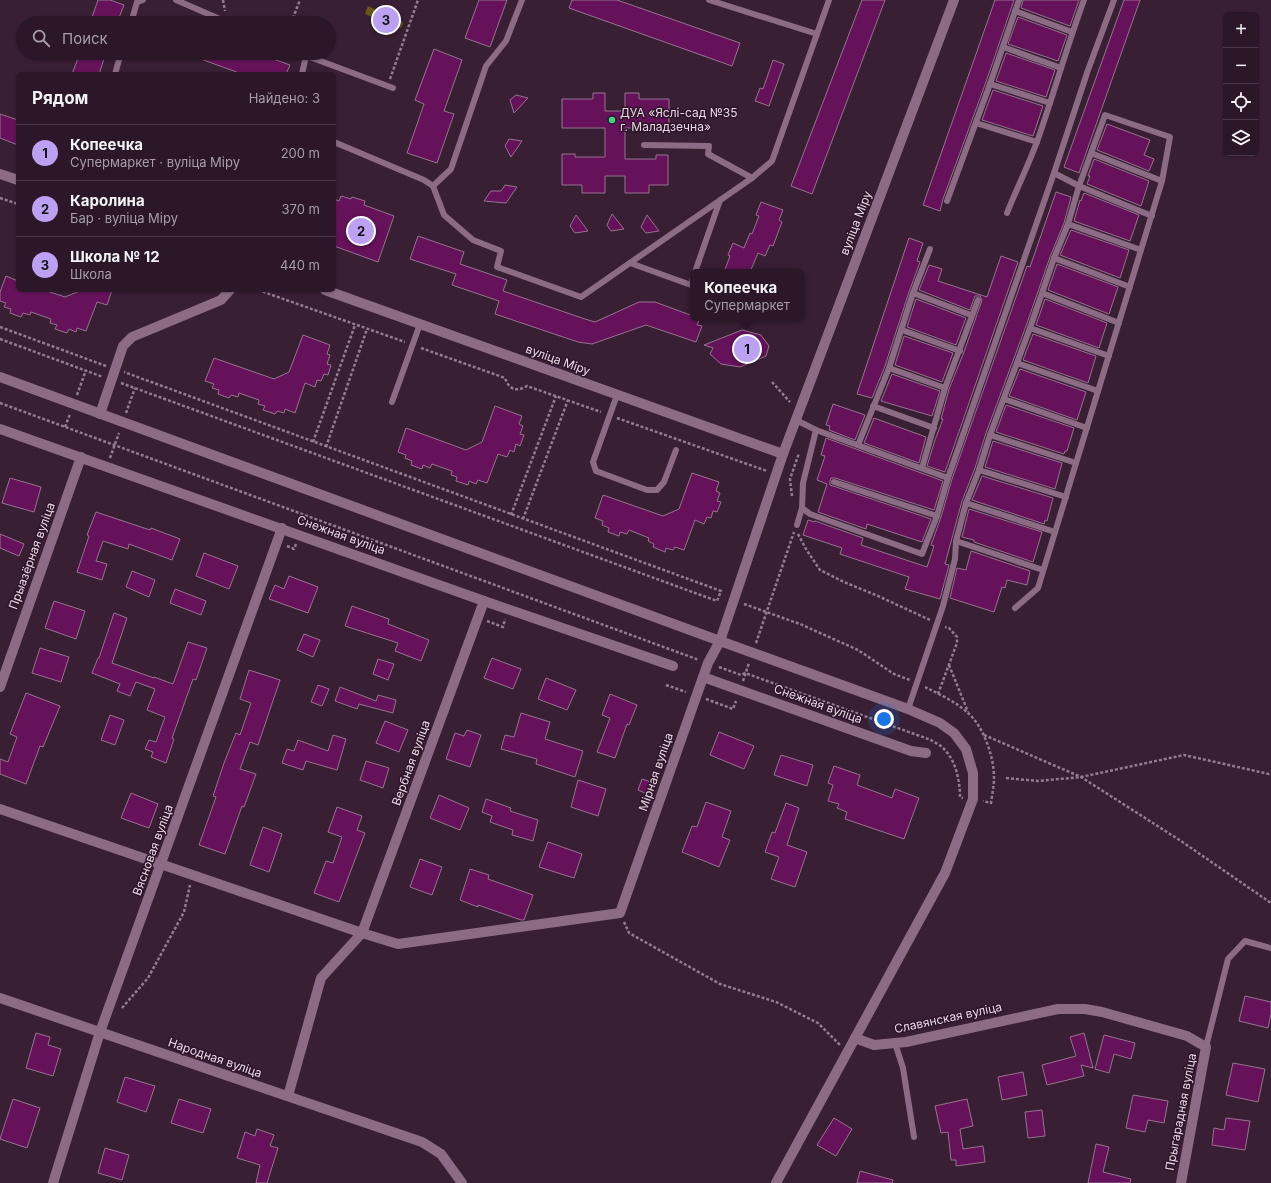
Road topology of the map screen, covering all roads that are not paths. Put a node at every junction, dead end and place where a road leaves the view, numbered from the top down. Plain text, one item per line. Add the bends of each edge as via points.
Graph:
1 (143, 0) edge
2 (176, 0) edge
3 (522, 0) edge
4 (709, 0) edge
5 (829, 0) edge
6 (954, 0) edge
7 (1019, 0) edge
8 (1084, 0) edge
9 (1114, 0) edge
10 (1015, 11) junction
11 (133, 16) edge
12 (213, 16) edge
13 (1072, 32) junction
14 (817, 34) junction
15 (1003, 47) junction
16 (120, 60) edge
17 (305, 60) edge
18 (317, 60) edge
19 (1061, 68) junction
20 (116, 72) edge
21 (302, 72) edge
22 (990, 84) junction
23 (390, 87) road end
24 (1050, 103) junction
25 (976, 122) junction
26 (1037, 142) junction
27 (336, 143) edge
28 (644, 145) dead end
29 (1091, 153) junction
30 (0, 174) edge
31 (1054, 174) junction
32 (752, 178) junction
33 (16, 179) edge
34 (1162, 181) junction
35 (433, 186) junction
36 (1079, 186) junction
37 (720, 200) junction
38 (947, 201) dead end
39 (1006, 213) dead end
40 (1152, 216) junction
41 (1068, 224) junction
42 (930, 249) dead end
43 (1141, 250) junction
44 (1054, 258) junction
45 (630, 262) junction
46 (696, 269) edge
47 (690, 285) edge
48 (1130, 288) junction
49 (228, 292) edge
50 (331, 292) edge
51 (913, 293) junction
52 (1042, 293) junction
53 (978, 300) dead end
54 (971, 315) junction
55 (1119, 323) junction
56 (420, 324) junction
57 (1030, 328) junction
58 (902, 330) junction
59 (960, 351) junction
60 (1109, 356) junction
61 (1017, 363) junction
62 (889, 368) junction
63 (0, 377) edge
64 (945, 388) junction
65 (1098, 392) junction
66 (617, 395) junction
67 (1004, 399) junction
68 (392, 402) dead end
69 (873, 406) junction
70 (100, 414) junction
71 (798, 416) junction
72 (0, 428) edge
73 (934, 428) junction
74 (1086, 428) junction
75 (816, 430) junction
76 (990, 435) junction
77 (858, 445) junction
78 (676, 450) dead end
79 (783, 454) junction
80 (81, 457) junction
81 (1076, 463) junction
82 (922, 468) junction
83 (979, 470) junction
84 (948, 478) junction
85 (834, 482) dead end
86 (1066, 497) junction
87 (966, 503) junction
88 (802, 508) junction
89 (937, 516) junction
90 (797, 525) road end
91 (282, 528) junction
92 (1055, 532) junction
93 (956, 541) junction
94 (1043, 570) junction
95 (484, 601) junction
96 (1014, 608) dead end
97 (720, 641) junction
98 (672, 666) dead end
99 (703, 677) junction
100 (0, 687) edge
101 (908, 709) junction
102 (926, 753) dead end
103 (0, 809) edge
104 (162, 864) junction
105 (362, 933) junction
106 (1271, 948) edge
107 (0, 998) edge
108 (100, 1032) junction
109 (855, 1038) junction
110 (895, 1043) junction
111 (1206, 1047) junction
112 (288, 1096) junction
113 (914, 1137) dead end
114 (53, 1183) edge
115 (462, 1183) edge
116 (776, 1183) edge
117 (1181, 1183) edge

1 - 11 lane via 137,2
2 - 12 lane
3 - 35 lane via 506,41 486,66 451,169
4 - 14 lane
5 - 14 lane
6 - 71 street, вуліца Міру
7 - 10 lane
8 - 13 lane
9 - 31 lane
10 - 13 lane
10 - 15 lane
13 - 19 lane
14 - 32 lane via 772,161
15 - 19 lane
15 - 22 lane
16 - 20 lane
17 - 21 lane
18 - 23 lane
19 - 24 lane
22 - 24 lane
22 - 25 lane
24 - 26 lane
25 - 26 lane
25 - 38 lane
26 - 39 lane
27 - 35 lane
28 - 32 lane via 709,146 708,154
29 - 34 lane
29 - 34 lane via 1105,115 1170,137
29 - 36 lane
30 - 33 street
31 - 36 lane
31 - 84 lane
32 - 37 lane
34 - 40 lane
35 - 45 lane via 444,215 474,240 502,251 497,267 581,297
36 - 40 lane
36 - 41 lane
37 - 45 lane
37 - 46 lane
40 - 43 lane
41 - 43 lane
41 - 44 lane
42 - 51 lane
43 - 48 lane
44 - 48 lane
44 - 52 lane
45 - 47 lane
48 - 55 lane
49 - 70 street via 221,300 132,337 123,346
50 - 56 street, вуліца Міру
51 - 54 lane
51 - 58 lane
52 - 55 lane
52 - 57 lane
53 - 54 lane
54 - 59 lane
55 - 60 lane
56 - 66 street, вуліца Міру
56 - 68 lane
57 - 60 lane
57 - 61 lane
58 - 59 lane
58 - 62 lane
59 - 64 lane
60 - 65 lane
61 - 65 lane
61 - 67 lane
62 - 64 lane
62 - 69 lane
63 - 70 street
64 - 73 lane
65 - 74 lane
66 - 78 lane via 593,462 596,471 647,490 657,490 664,482
66 - 79 street, вуліца Міру
67 - 74 lane
67 - 76 lane
69 - 73 lane
69 - 77 lane
70 - 97 street
71 - 75 lane
71 - 79 street, вуліца Міру
72 - 80 street, Снежная вуліца
73 - 82 lane
74 - 81 lane
75 - 77 lane
75 - 88 lane via 803,483
76 - 81 lane
76 - 83 lane
77 - 82 lane
79 - 97 street, вуліца Міру
80 - 91 street, Снежная вуліца
80 - 100 street, Прыазёрная вуліца
81 - 86 lane
82 - 84 lane
83 - 86 lane
83 - 87 lane
84 - 89 lane
85 - 89 lane
86 - 92 lane
87 - 92 lane
87 - 93 lane
88 - 89 lane via 810,514 922,554
88 - 90 lane
91 - 95 street, Снежная вуліца
91 - 104 street, Вясновая вуліца
92 - 94 lane
93 - 94 lane
93 - 101 lane via 955,559 938,623
94 - 96 lane via 1038,588
95 - 98 street, Снежная вуліца
95 - 105 street, Вербная вуліца
97 - 99 street, Мірная вуліца
97 - 101 street
99 - 102 street, Снежная вуліца via 911,751
99 - 105 street, Мірная вуліца via 620,912 398,944
101 - 109 street via 940,723 954,733 966,749 973,773 973,799 945,873
103 - 104 street
104 - 105 street
104 - 108 street, Вясновая вуліца
105 - 112 street via 321,978
106 - 111 lane via 1245,941 1228,959
107 - 108 street, Народная вуліца
108 - 112 street, Народная вуліца
108 - 114 street, Вясновая вуліца
109 - 110 street, Славянская вуліца via 874,1044
109 - 116 street
110 - 111 street, Славянская вуліца via 1058,1009 1078,1009 1102,1012 1187,1036
110 - 113 lane via 903,1068
111 - 117 street, Прыгарадная вуліца
112 - 115 street, Народная вуліца via 422,1142 441,1154

